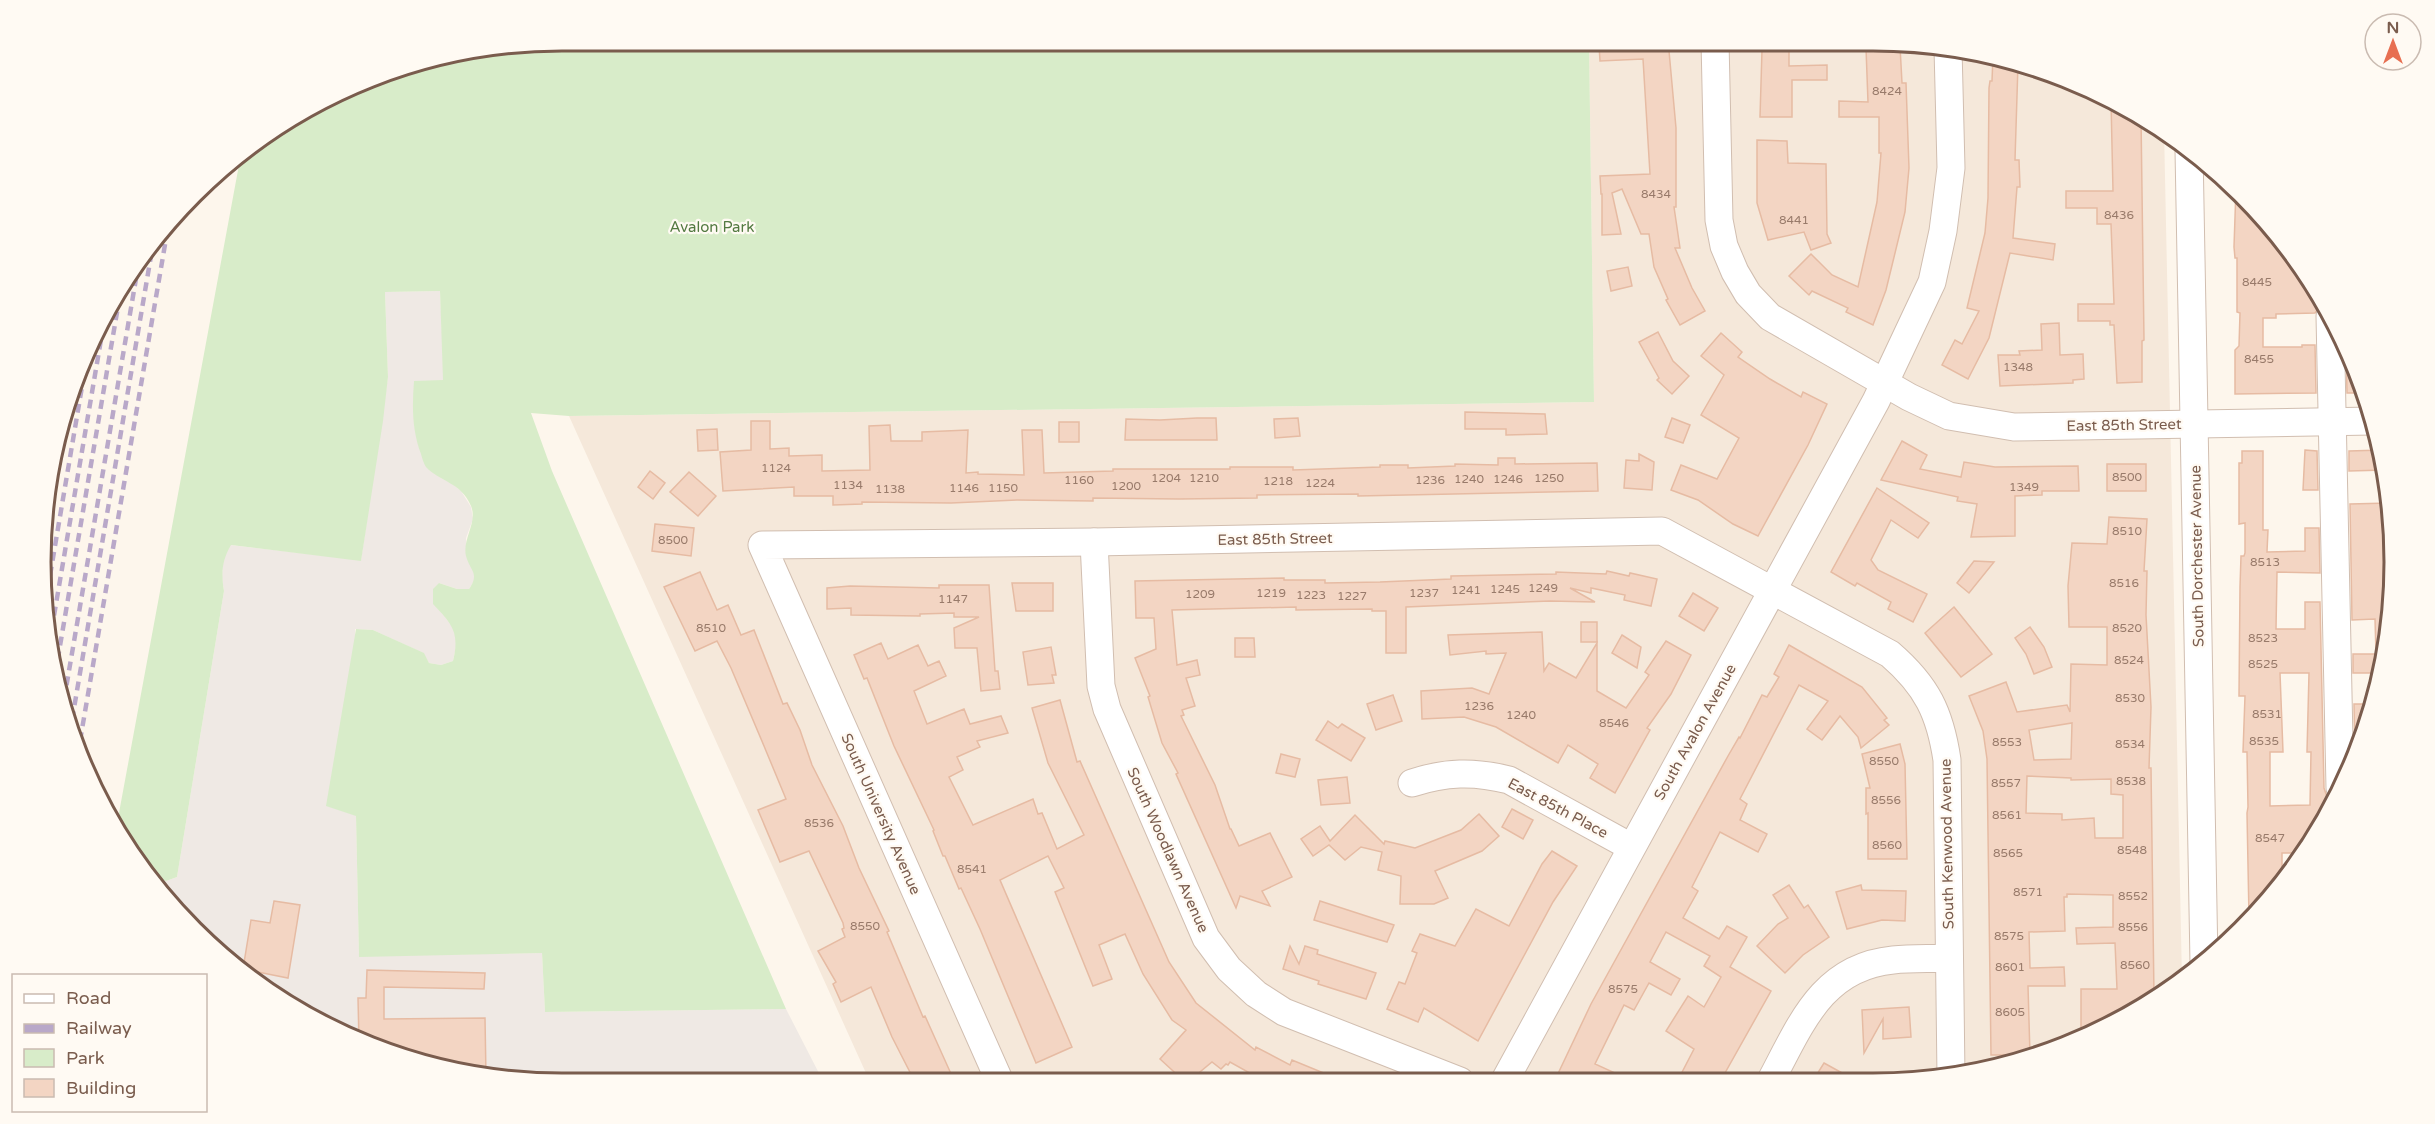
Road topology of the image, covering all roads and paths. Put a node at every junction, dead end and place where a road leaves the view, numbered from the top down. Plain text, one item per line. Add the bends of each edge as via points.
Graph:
1 (1715, 51) edge
2 (1948, 56) edge
3 (2189, 161) edge
4 (2330, 335) edge
5 (1885, 384) junction
6 (2364, 421) edge
7 (2332, 422) junction
8 (2194, 424) junction
9 (1094, 542) junction
10 (762, 545) joint
11 (1774, 590) junction
12 (2340, 770) edge
13 (1412, 783) dead end
14 (1632, 847) junction
15 (2204, 951) edge
16 (1949, 958) junction
17 (1951, 1067) edge
18 (996, 1073) edge
19 (1440, 1073) edge
20 (1509, 1073) edge
21 (1775, 1073) edge

1 - 5 street, East 85th Street via 1719,220 1735,272 1748,294 1770,317
2 - 5 street via 1951,168 1943,231 1932,282
3 - 8 street, South Dorchester Avenue
4 - 7 street
5 - 8 street, East 85th Street via 1949,416 2014,427
5 - 11 street, South Avalon Avenue
6 - 7 street, East 85th Street
7 - 8 street, East 85th Street
7 - 12 street
8 - 15 street, South Dorchester Avenue
9 - 10 street, East 85th Street
9 - 11 street, East 85th Street via 1662,531
9 - 19 street, South Woodlawn Avenue via 1101,686 1107,709 1206,938 1229,969 1256,994 1284,1012
10 - 18 street, South University Avenue
11 - 14 street, South Avalon Avenue
11 - 16 street, South Kenwood Avenue via 1890,654 1925,689 1944,736 1947,760
13 - 14 street, East 85th Place via 1461,772 1509,780
14 - 20 street, South Avalon Avenue
16 - 17 street, South Kenwood Avenue
16 - 21 street via 1893,960 1849,973 1810,1007

